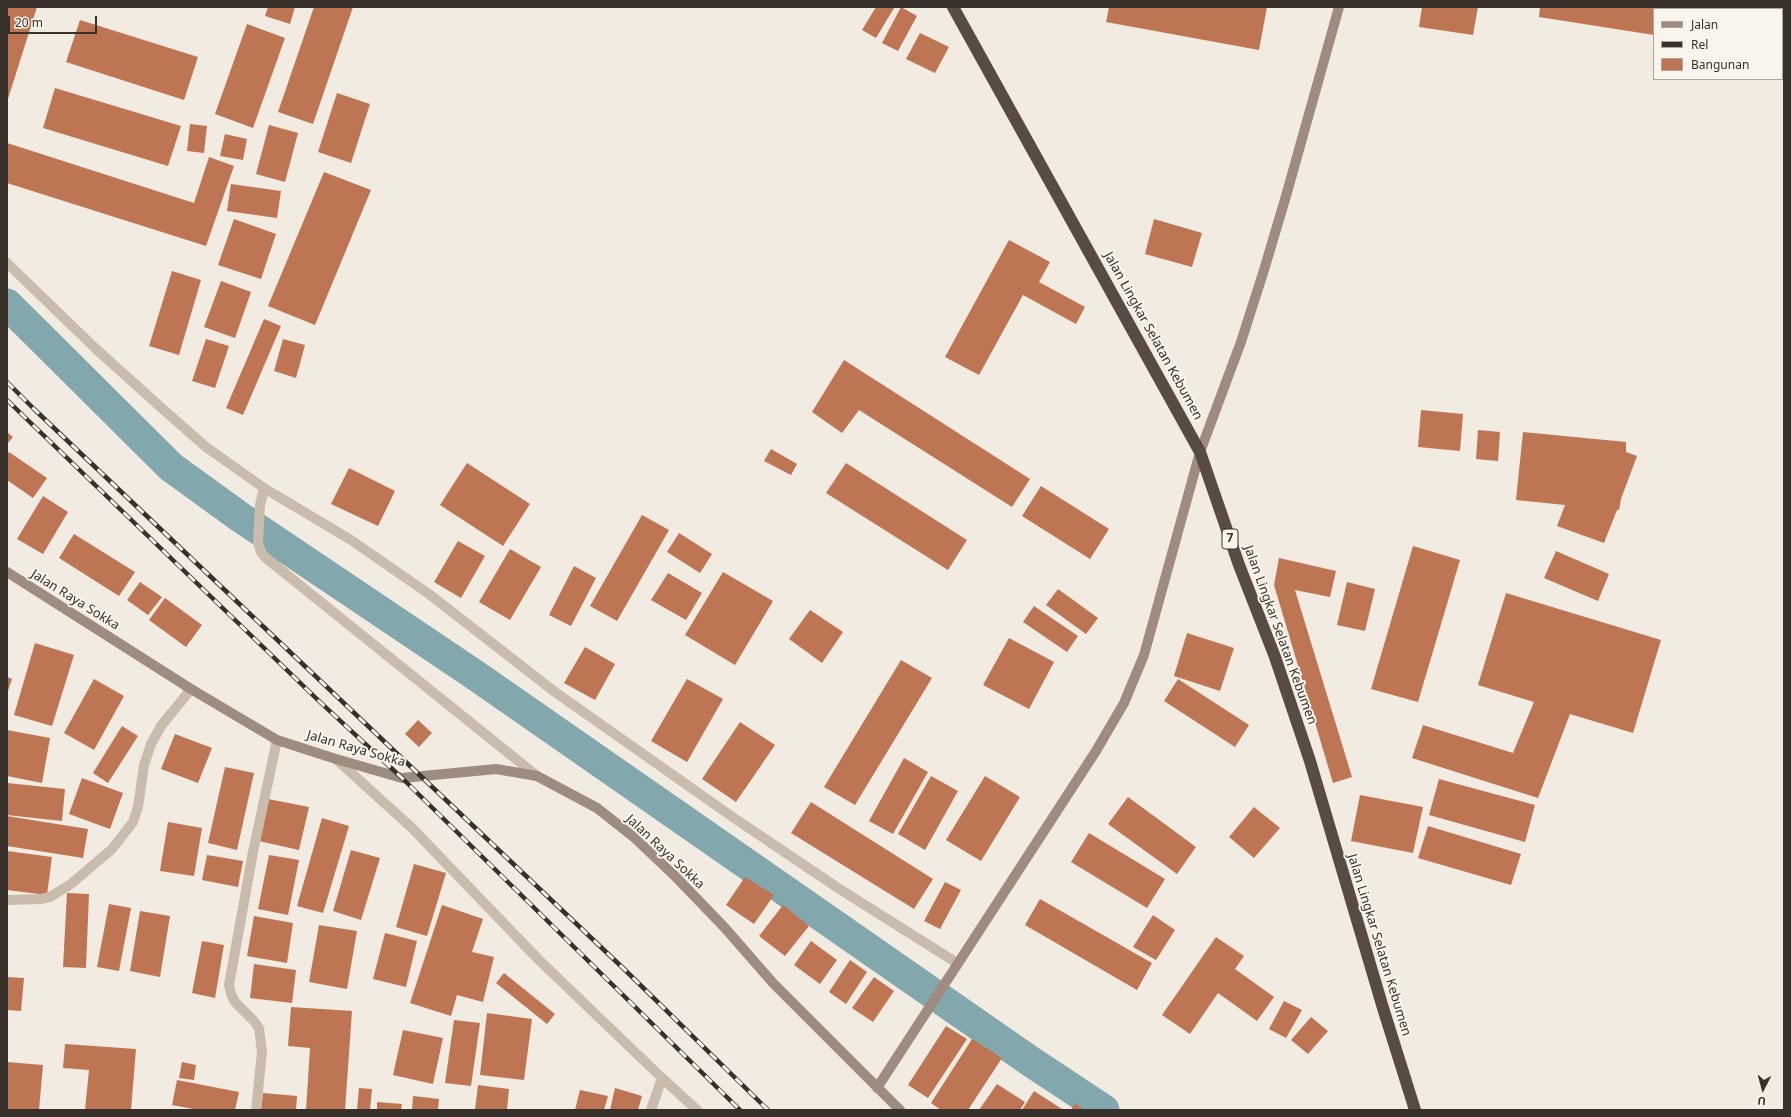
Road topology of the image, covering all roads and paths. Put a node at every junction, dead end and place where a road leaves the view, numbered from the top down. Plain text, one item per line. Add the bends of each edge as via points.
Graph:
1 (953, 7) edge
2 (1339, 7) edge
3 (7, 263) edge
4 (1200, 452) junction
5 (264, 488) junction
6 (7, 572) edge
7 (191, 688) junction
8 (277, 740) junction
9 (336, 759) junction
10 (537, 776) junction
11 (7, 900) edge
12 (957, 963) junction
13 (662, 1078) junction
14 (877, 1088) junction
15 (256, 1110) edge
16 (651, 1110) edge
17 (697, 1110) edge
18 (900, 1110) edge
19 (1415, 1110) edge

1 - 4 highway, Jalan Lingkar Selatan Kebumen / 7
2 - 4 street via 1288,189 1241,342
3 - 5 street via 166,412 206,446
4 - 12 street via 1144,656 1124,703 1096,751
4 - 19 highway, Jalan Lingkar Selatan Kebumen / 7 via 1310,761
5 - 10 street via 260,505 258,543 266,558
5 - 12 street via 351,540 429,594 555,692 734,818
6 - 7 street, Jalan Raya Sokka
7 - 8 street, Jalan Raya Sokka
7 - 11 street via 151,744 144,765 138,807 133,822 116,845 57,893 42,899
8 - 9 street, Jalan Raya Sokka
8 - 15 street via 253,852 229,985 235,1002 259,1028 262,1052
9 - 10 street, Jalan Raya Sokka via 402,778 496,769
9 - 13 street via 412,828 540,960
10 - 14 street, Jalan Raya Sokka via 597,808 641,844 675,876 773,983
12 - 14 street
13 - 16 street
13 - 17 street
14 - 18 street, Jalan Raya Sokka

